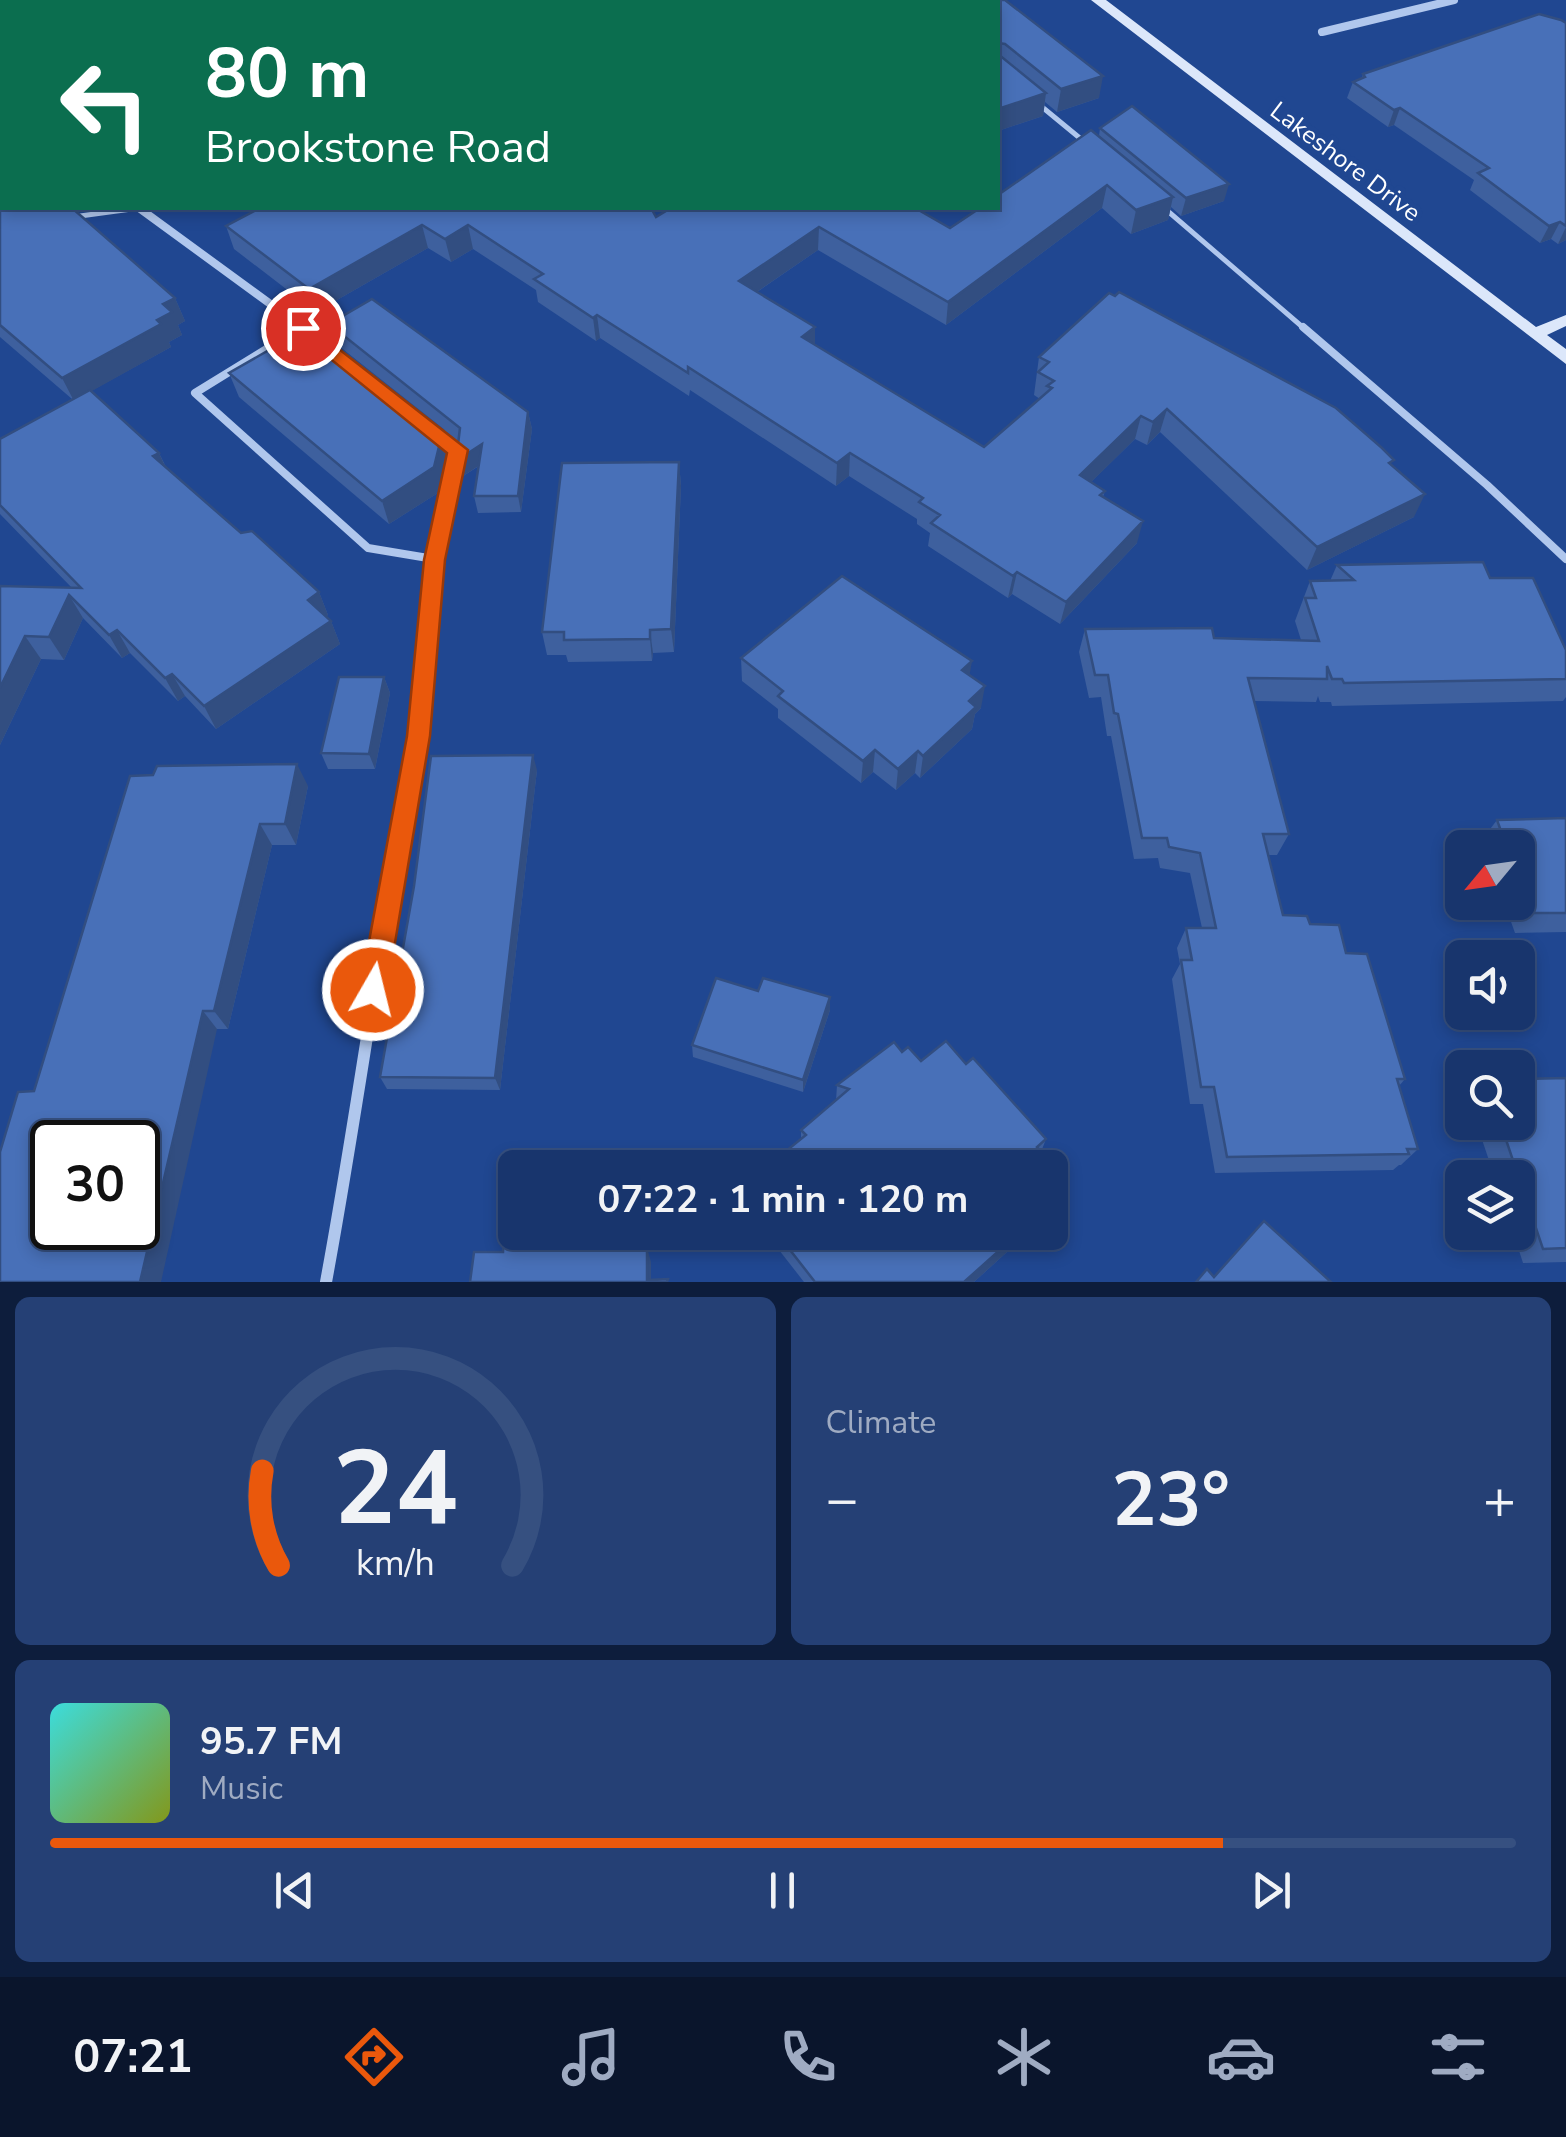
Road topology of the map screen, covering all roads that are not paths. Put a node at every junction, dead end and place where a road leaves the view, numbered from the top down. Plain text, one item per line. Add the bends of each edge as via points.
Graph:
1 (1098, 0) edge
2 (1454, 0) edge
3 (1322, 32) dead end
4 (1024, 93) edge
5 (1094, 150) edge
6 (1156, 201) edge
7 (64, 210) edge
8 (124, 210) edge
9 (142, 210) edge
10 (1566, 320) edge
11 (303, 328) junction
12 (1536, 334) junction
13 (319, 340) edge
14 (1566, 358) edge
15 (427, 426) edge
16 (1566, 559) edge
17 (434, 560) junction
18 (326, 1282) edge

1 - 12 street, Lakeshore Drive
2 - 3 street
4 - 5 lane
6 - 16 lane
7 - 8 lane via 80,216
9 - 11 street
10 - 12 street
11 - 13 street
11 - 17 lane via 195,393 368,548
12 - 14 street, Lakeshore Drive
15 - 17 street via 458,450
17 - 18 street via 418,736

